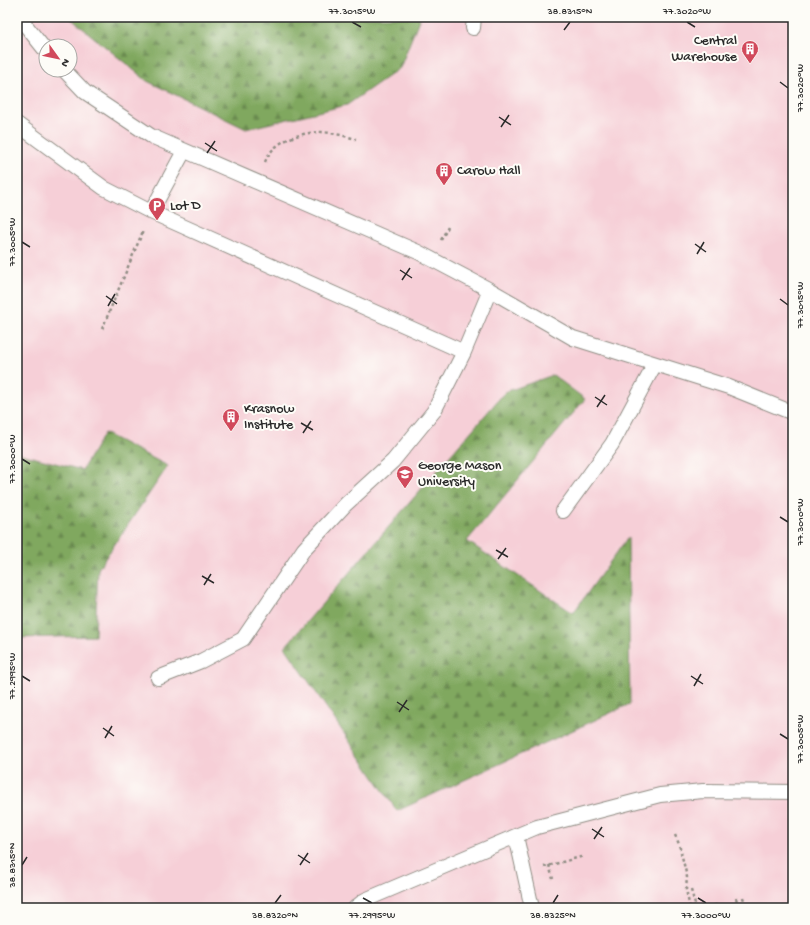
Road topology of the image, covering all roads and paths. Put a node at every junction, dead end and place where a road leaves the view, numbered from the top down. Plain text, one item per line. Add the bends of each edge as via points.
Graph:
1 (19, 17) edge
2 (38, 41) edge
3 (72, 78) edge
4 (17, 124) edge
5 (356, 139) dead end
6 (184, 151) junction
7 (264, 164) dead end
8 (151, 212) junction
9 (490, 290) junction
10 (102, 329) dead end
11 (464, 352) junction
12 (656, 364) junction
13 (793, 413) edge
14 (563, 511) dead end
15 (158, 678) dead end
16 (793, 792) edge
17 (675, 835) dead end
18 (516, 836) junction
19 (584, 856) dead end
20 (550, 865) junction
21 (524, 874) junction
22 (553, 879) dead end
23 (691, 890) dead end
24 (743, 897) dead end
25 (736, 898) dead end
26 (17, 903) edge
27 (715, 904) dead end
28 (19, 908) edge
29 (354, 908) edge
30 (532, 908) edge
31 (690, 908) edge
32 (696, 908) edge
33 (716, 908) edge
34 (739, 908) edge
35 (746, 908) edge

1 - 2 lane
3 - 6 lane via 85,92 151,136
4 - 8 lane via 104,188
5 - 7 path via 319,132 298,135 280,142 268,154
6 - 8 lane
6 - 9 lane via 418,252
8 - 10 path
8 - 11 lane
9 - 11 lane
9 - 12 lane via 573,338
11 - 15 lane via 434,411 393,461 346,504 304,549 243,639 201,661
12 - 13 lane
12 - 14 lane via 612,444
16 - 18 lane via 703,791 660,795 537,826
17 - 31 path via 686,877
18 - 21 lane
18 - 29 lane via 365,900
19 - 20 path
20 - 21 path
20 - 22 path
21 - 30 lane
23 - 32 path
24 - 35 path
25 - 34 path
26 - 28 path
27 - 33 path

